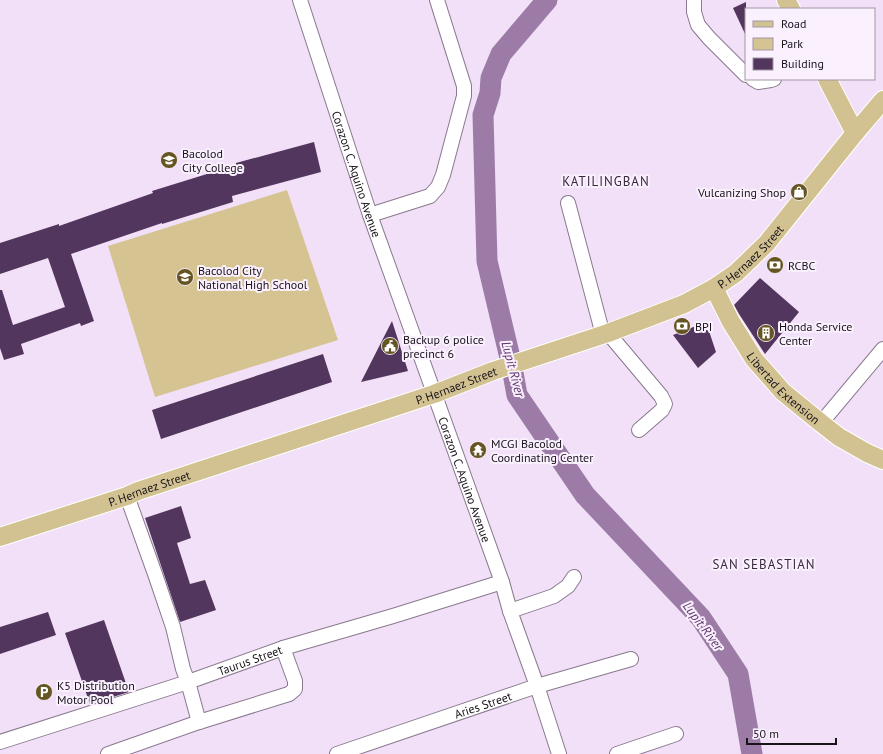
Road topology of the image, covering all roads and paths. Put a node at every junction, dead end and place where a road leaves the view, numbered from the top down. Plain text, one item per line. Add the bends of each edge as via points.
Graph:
1 (300, 0) edge
2 (437, 0) edge
3 (694, 0) edge
4 (745, 74) edge
5 (755, 80) edge
6 (772, 80) edge
7 (828, 80) edge
8 (883, 100) edge
9 (855, 133) junction
10 (568, 203) dead end
11 (370, 215) junction
12 (714, 288) junction
13 (605, 334) junction
14 (883, 349) edge
15 (434, 394) junction
16 (821, 423) junction
17 (639, 430) dead end
18 (883, 460) edge
19 (126, 496) junction
20 (0, 537) edge
21 (574, 577) dead end
22 (502, 582) junction
23 (510, 611) junction
24 (283, 648) junction
25 (631, 659) dead end
26 (188, 682) junction
27 (537, 686) junction
28 (200, 722) junction
29 (676, 734) dead end
30 (0, 742) edge
31 (108, 754) edge
32 (337, 754) edge
33 (559, 754) edge
34 (617, 754) edge

1 - 11 street, Corazon C. Aquino Avenue
2 - 11 street via 464,86 464,96 443,175 438,188 430,196
3 - 4 street via 698,25
5 - 6 street
7 - 9 main road
8 - 9 main road, P. Hernaez Street
9 - 12 main road, P. Hernaez Street via 767,243 736,273
10 - 13 street
11 - 15 street, Corazon C. Aquino Avenue
12 - 13 main road, P. Hernaez Street via 684,304
12 - 16 main road, Libertad Extension via 754,359 783,392
13 - 15 main road, P. Hernaez Street
13 - 17 street via 661,396 665,404 662,410
14 - 16 street
15 - 19 main road, P. Hernaez Street
15 - 22 street, Corazon C. Aquino Avenue
16 - 18 main road, Libertad Extension via 839,437
19 - 20 main road, P. Hernaez Street
19 - 26 street via 173,627
21 - 23 street via 568,586 554,596
22 - 23 street, Corazon C. Aquino Avenue
22 - 24 street, Taurus Street
23 - 27 street, Corazon C. Aquino Avenue
24 - 26 street, Taurus Street
24 - 28 street via 295,681 295,689 288,694
25 - 27 street, Aries Street
26 - 28 street
26 - 30 street, Taurus Street
27 - 32 street, Aries Street
27 - 33 street, Corazon C. Aquino Avenue
28 - 31 street
29 - 34 street

